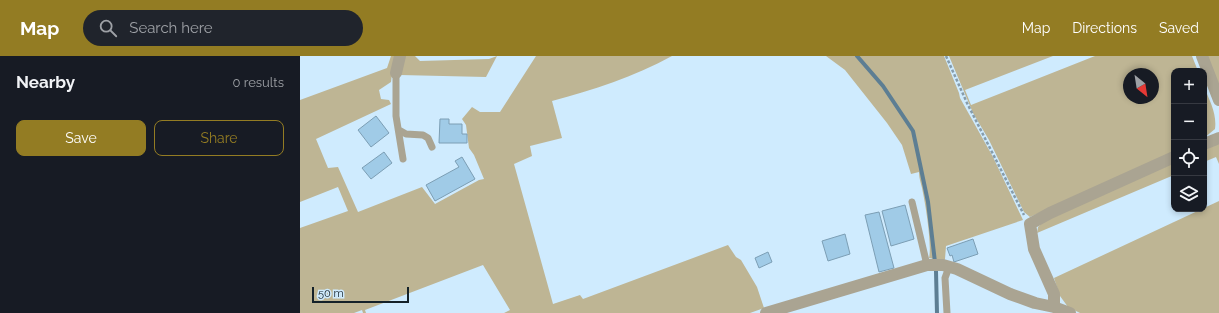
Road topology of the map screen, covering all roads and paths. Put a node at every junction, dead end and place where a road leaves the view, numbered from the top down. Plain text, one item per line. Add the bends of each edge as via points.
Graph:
1 (400, 56) edge
2 (946, 56) edge
3 (1202, 56) edge
4 (396, 73) joint
5 (1219, 100) edge
6 (399, 130) junction
7 (1219, 138) edge
8 (1207, 143) edge
9 (432, 147) dead end
10 (1171, 158) edge
11 (403, 159) dead end
12 (912, 202) dead end
13 (1030, 224) junction
14 (928, 265) junction
15 (946, 266) junction
16 (1054, 307) junction
17 (766, 313) edge
18 (947, 313) edge
19 (1070, 313) edge

1 - 4 street
2 - 13 path via 967,103
3 - 5 street
4 - 6 lane via 396,116
6 - 9 lane via 406,134 423,135 428,138
6 - 11 lane
7 - 8 street
10 - 13 street
12 - 14 lane
13 - 16 street via 1034,249 1054,294
14 - 15 street
14 - 17 street
15 - 16 street via 1010,294
15 - 18 lane
16 - 19 street

